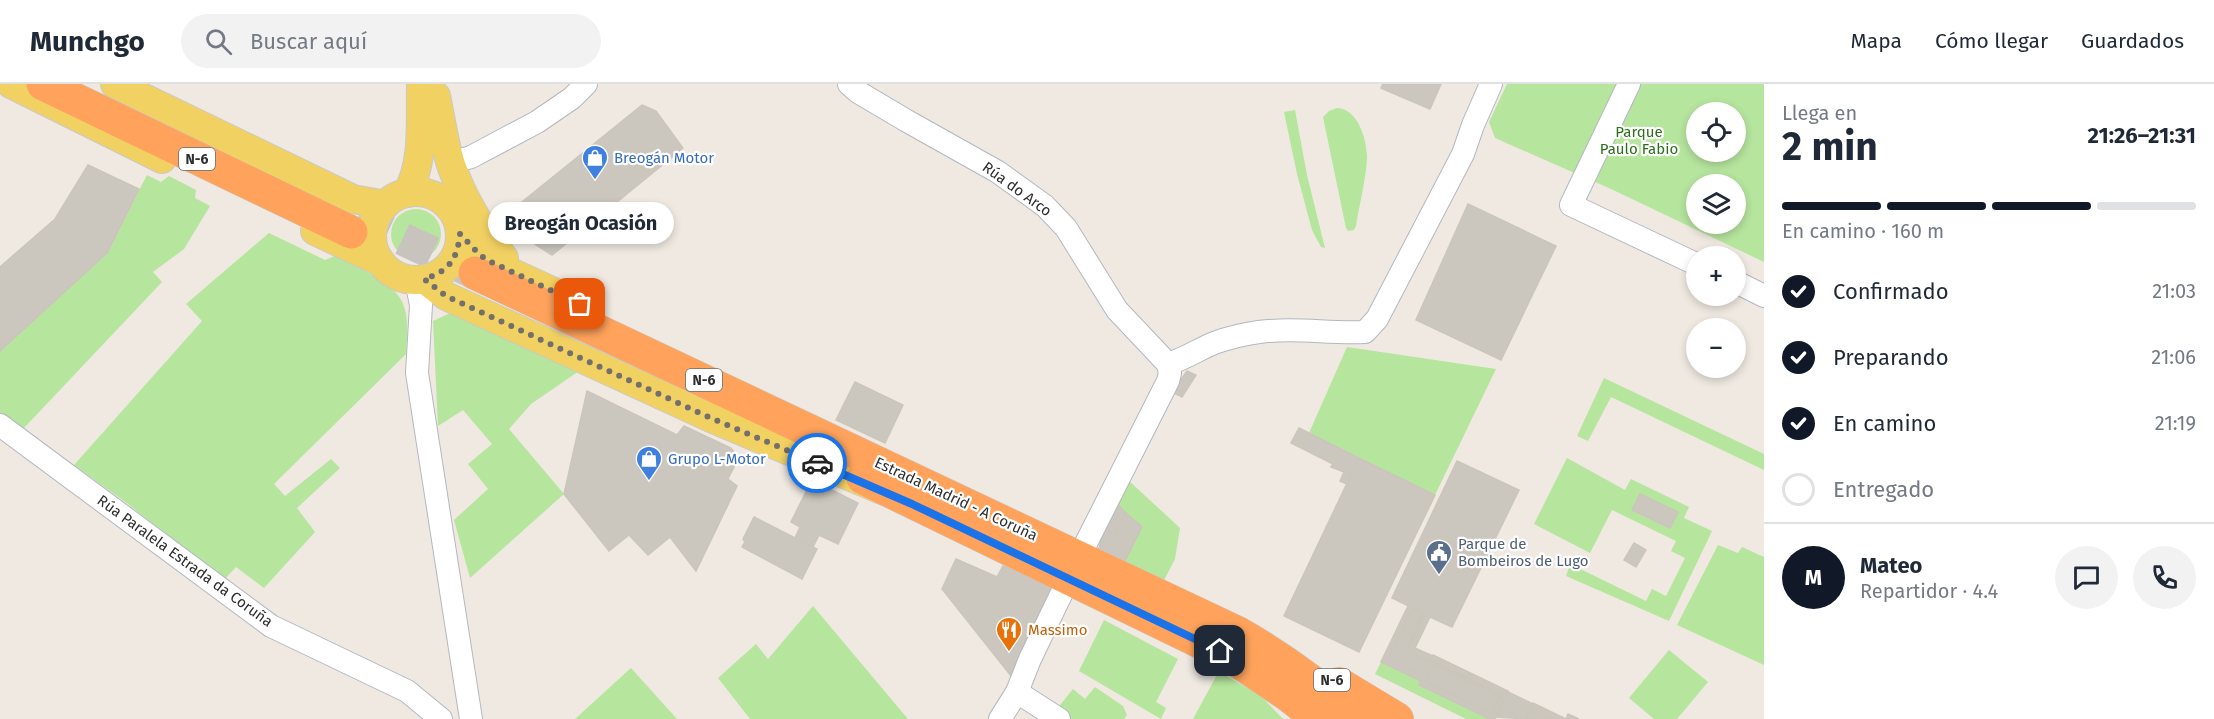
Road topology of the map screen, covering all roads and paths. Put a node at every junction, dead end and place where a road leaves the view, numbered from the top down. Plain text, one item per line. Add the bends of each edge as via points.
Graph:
1 (11, 84) edge
2 (43, 84) edge
3 (74, 84) edge
4 (115, 84) edge
5 (586, 84) edge
6 (849, 84) edge
7 (1491, 84) edge
8 (1629, 84) edge
9 (431, 88) edge
10 (451, 163) junction
11 (446, 203) junction
12 (375, 212) junction
13 (460, 234) junction
14 (1686, 259) edge
15 (381, 262) junction
16 (519, 275) junction
17 (471, 279) tunnel mouth
18 (420, 280) junction
19 (1746, 287) edge
20 (1764, 296) edge
21 (1167, 364) junction
22 (0, 425) edge
23 (923, 495) junction
24 (1074, 568) junction
25 (1263, 648) junction
26 (1017, 692) junction
27 (441, 719) edge
28 (471, 719) edge
29 (1000, 719) edge
30 (1059, 719) edge
31 (1319, 719) edge
32 (1357, 719) edge
33 (1397, 719) edge

1 - 15 main road via 103,132
2 - 12 highway, N-6
3 - 12 highway, N-6
4 - 12 main road
5 - 10 street via 537,122 471,157
6 - 21 street, Rúa do Arco via 998,172 1045,206 1066,228 1117,310
7 - 21 street via 1463,154 1377,319 1365,332 1260,332 1215,343
8 - 14 street via 1571,205
9 - 10 main road
9 - 11 main road via 434,161
9 - 12 main road via 414,181
10 - 16 main road via 478,221
11 - 12 main road via 427,194
11 - 13 main road via 454,212
12 - 15 main road via 378,215 373,239
13 - 16 main road via 480,255
13 - 18 main road via 451,264 439,274
15 - 18 main road via 403,278
16 - 23 main road via 706,365
17 - 23 highway, Estrada Madrid - A Coruña / N-6 via 693,392
18 - 23 main road via 446,296 713,419
18 - 28 street via 417,373
19 - 20 street
21 - 24 street via 1168,381
22 - 27 street, Rúa Paralela Estrada da Coruña via 271,626 407,691
23 - 24 highway, Estrada Madrid - A Coruña / N-6
24 - 25 highway, Estrada Madrid - A Coruña / N-6 via 1238,633
24 - 26 street
24 - 31 highway, Estrada Madrid - A Coruña / N-6 via 1233,658
25 - 32 highway, Estrada Madrid - A Coruña / N-6
25 - 33 highway, N-6 via 1316,670
26 - 29 street
26 - 30 street

